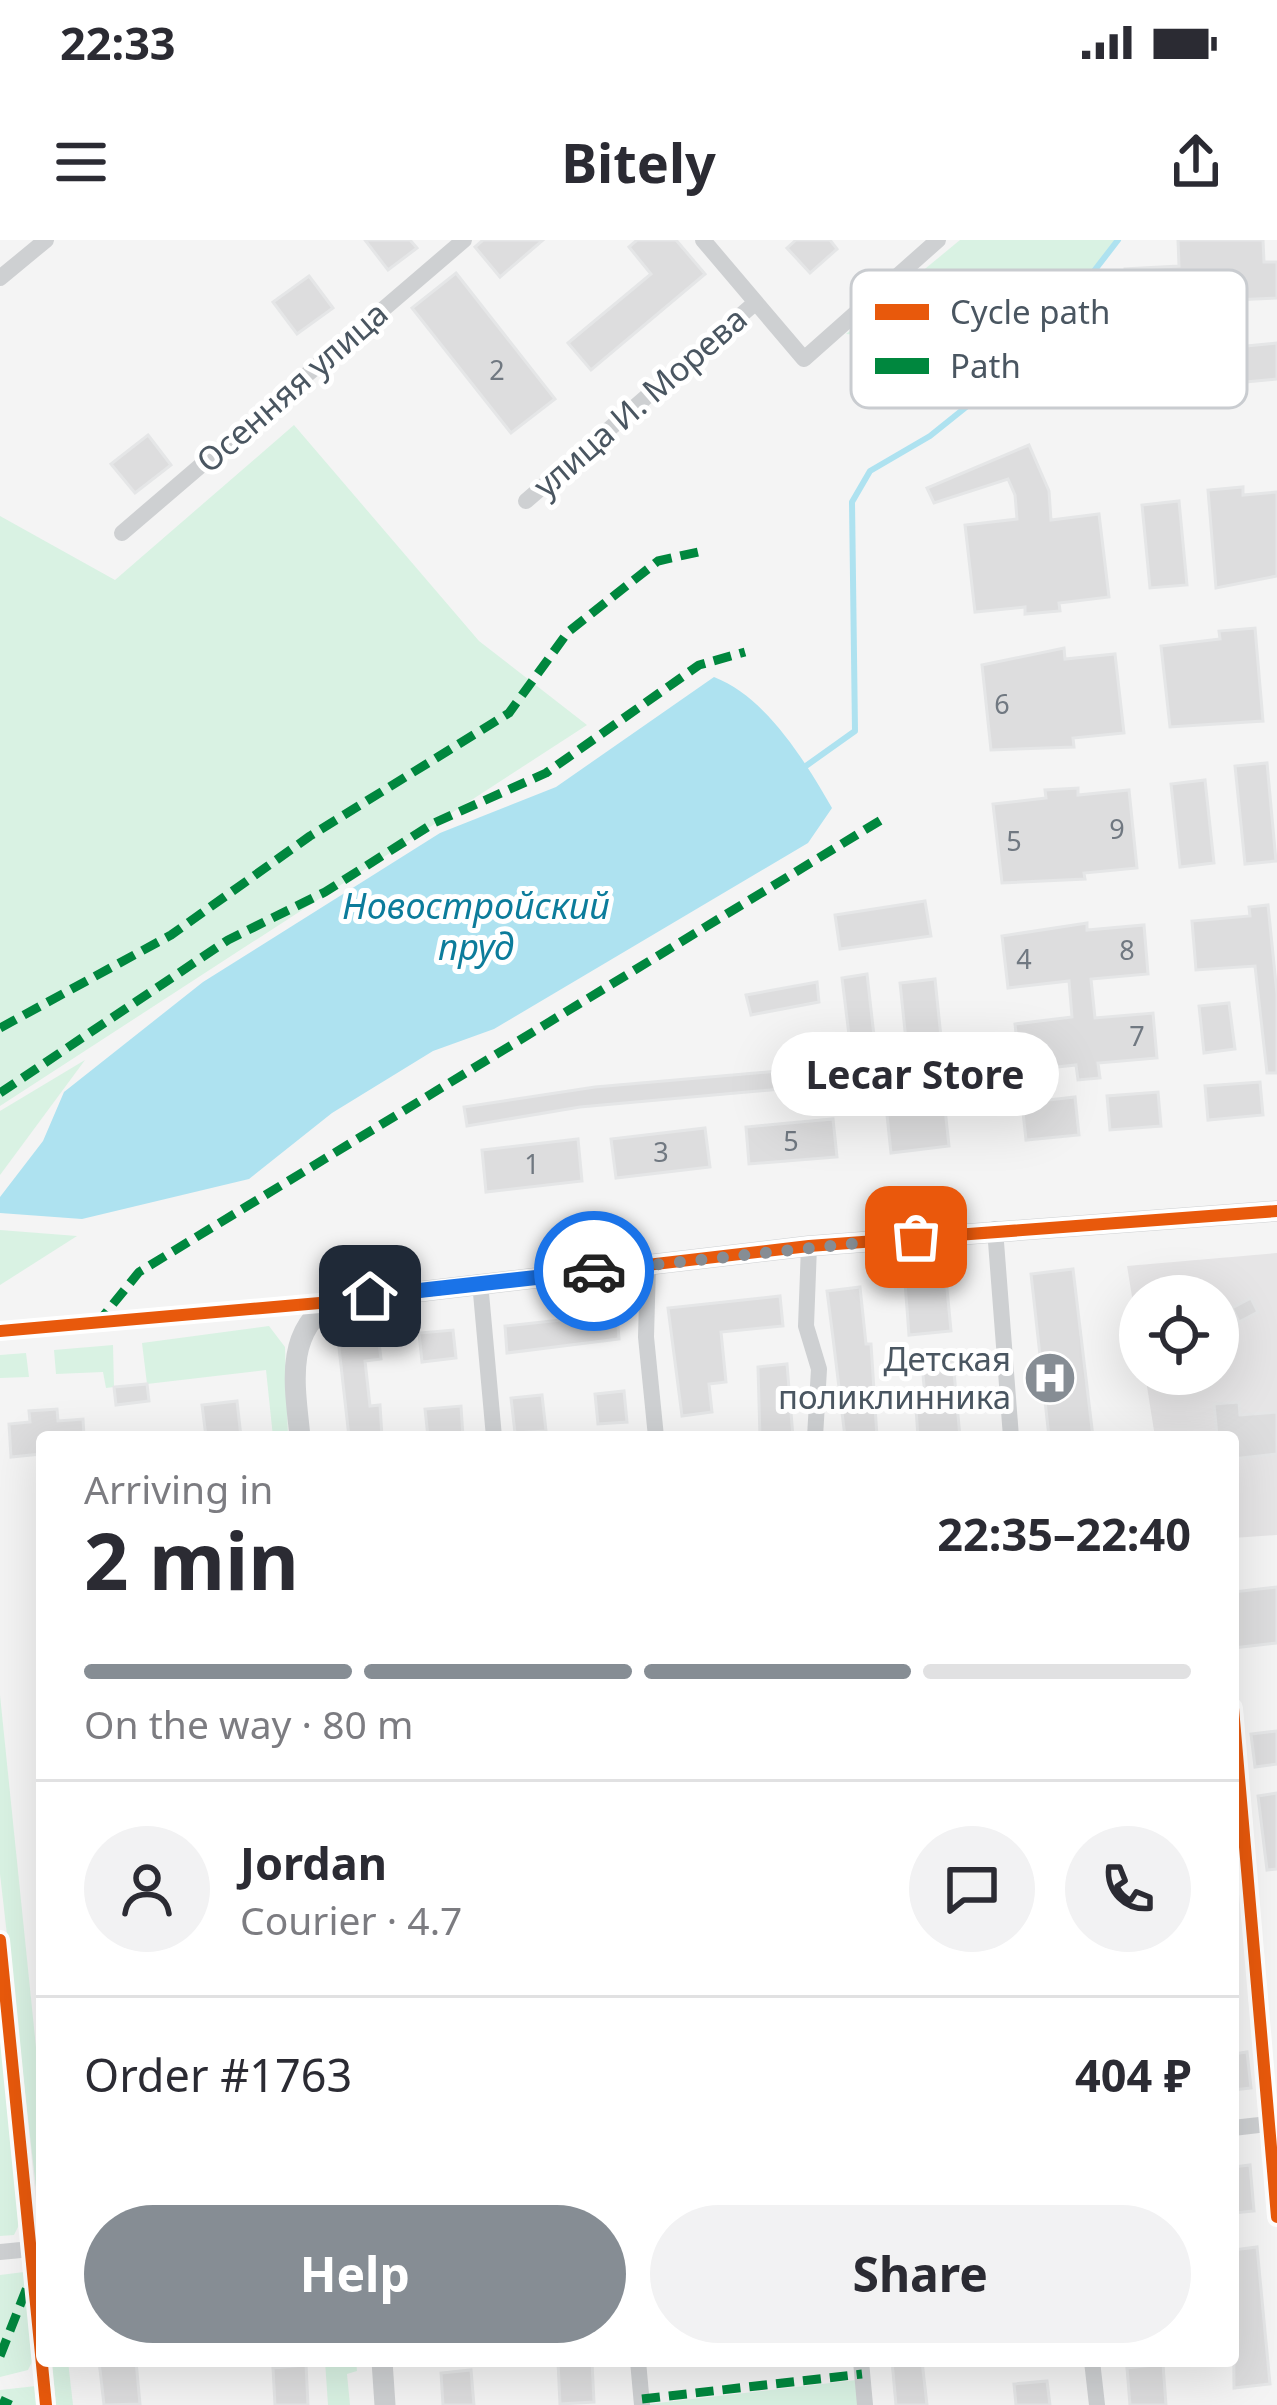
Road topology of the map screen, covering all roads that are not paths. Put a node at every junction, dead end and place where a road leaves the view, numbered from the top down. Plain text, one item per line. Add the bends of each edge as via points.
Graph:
1 (46, 240) edge
2 (464, 240) edge
3 (703, 240) edge
4 (938, 240) edge
5 (904, 270) edge
6 (0, 278) edge
7 (755, 304) junction
8 (851, 317) edge
9 (526, 501) dead end
10 (122, 533) dead end
11 (1277, 1210) edge
12 (995, 1229) junction
13 (809, 1246) junction
14 (648, 1265) junction
15 (480, 1282) junction
16 (331, 1302) junction
17 (0, 1331) edge
18 (300, 1431) edge
19 (493, 1431) edge
20 (655, 1431) edge
21 (815, 1431) edge
22 (1011, 1431) edge
23 (1239, 1772) edge
24 (0, 1940) edge
25 (1272, 2123) edge
26 (1239, 2127) edge
27 (1277, 2217) edge
28 (36, 2240) edge
29 (36, 2248) edge
30 (0, 2252) edge
31 (44, 2367) edge
32 (382, 2367) edge
33 (639, 2367) edge
34 (862, 2367) edge
35 (1093, 2367) edge
36 (46, 2405) edge
37 (385, 2405) edge
38 (642, 2405) edge
39 (865, 2405) edge
40 (1097, 2405) edge

1 - 6 street
2 - 10 street, Осенняя улица
3 - 7 street
4 - 5 street
7 - 8 street via 804,359
7 - 9 street, улица И. Морева
11 - 12 street
12 - 13 street
12 - 22 street
13 - 14 street
13 - 21 street
14 - 15 street
14 - 20 street
15 - 16 street
15 - 19 street
16 - 17 street
16 - 18 street via 308,1317 296,1346
23 - 25 street
24 - 28 street
25 - 26 street
25 - 27 street
29 - 30 street
31 - 36 street
32 - 37 street
33 - 38 street
34 - 39 street
35 - 40 street

